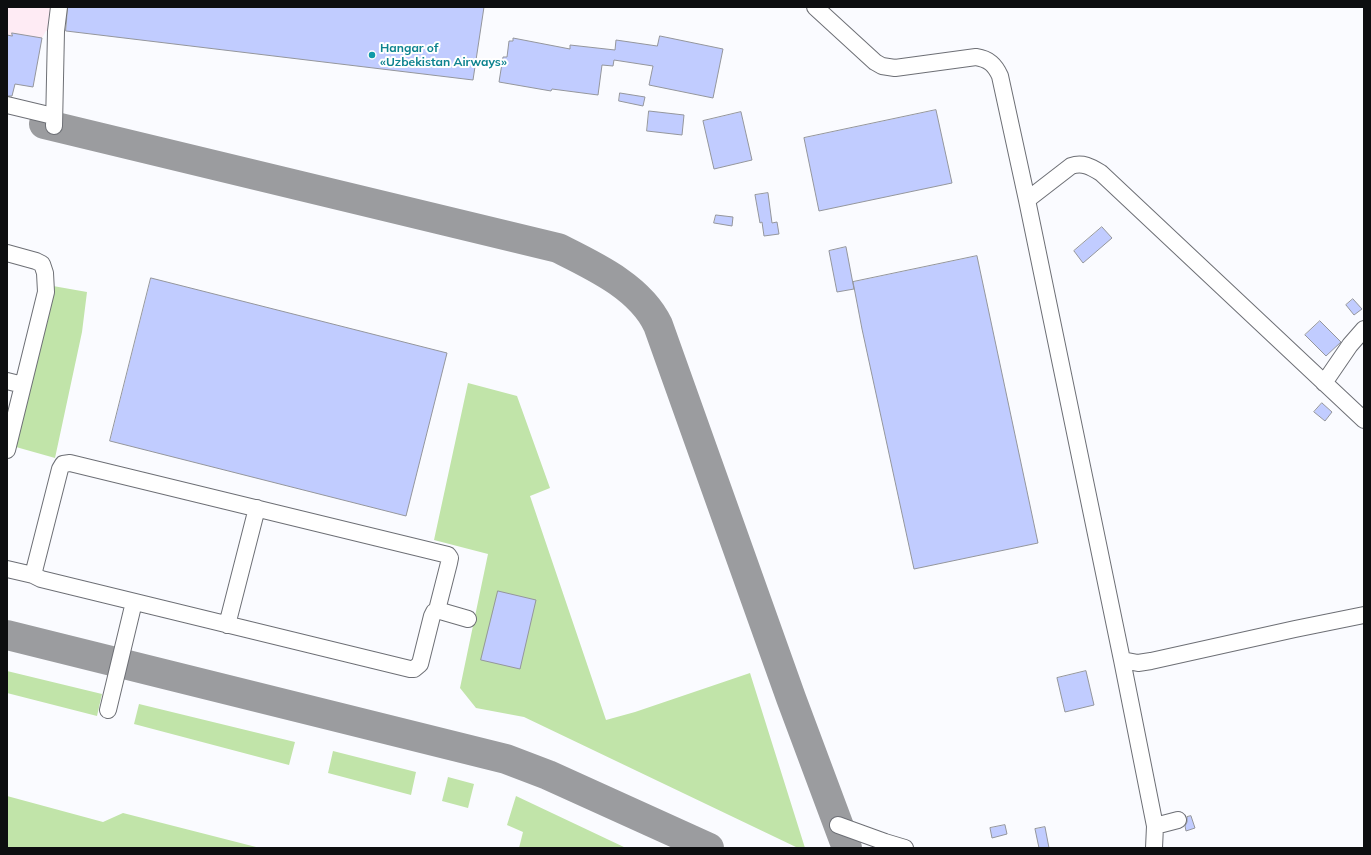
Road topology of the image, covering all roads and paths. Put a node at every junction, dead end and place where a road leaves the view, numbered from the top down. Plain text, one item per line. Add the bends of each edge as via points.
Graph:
1 (59, 7) edge
2 (815, 7) edge
3 (7, 105) edge
4 (1027, 200) junction
5 (7, 253) edge
6 (1364, 329) edge
7 (7, 381) edge
8 (1324, 383) junction
9 (23, 385) junction
10 (1364, 420) edge
11 (7, 450) edge
12 (257, 508) junction
13 (7, 569) edge
14 (33, 575) junction
15 (134, 602) junction
16 (437, 610) junction
17 (1364, 615) edge
18 (468, 619) dead end
19 (227, 624) junction
20 (1122, 660) junction
21 (108, 710) dead end
22 (1178, 820) dead end
23 (838, 825) dead end
24 (1155, 826) junction
25 (904, 848) edge
26 (1154, 848) edge

1 - 3 lane via 54,121
2 - 4 lane via 874,62 882,66 895,68 976,57 991,62 1003,84
4 - 8 lane via 1071,166 1082,164 1094,168
4 - 20 lane
5 - 9 lane via 30,259 42,264 44,268 46,292
6 - 8 lane
7 - 9 lane
8 - 10 lane
9 - 11 lane
12 - 14 lane via 67,463 60,469
12 - 16 lane via 448,554 450,558
12 - 19 lane
13 - 14 lane
14 - 15 lane
15 - 19 lane
15 - 21 lane
16 - 18 lane
16 - 19 lane via 432,616 420,664 414,669
17 - 20 lane via 1151,661 1138,663
20 - 24 lane
22 - 24 lane
23 - 25 lane
24 - 26 lane

